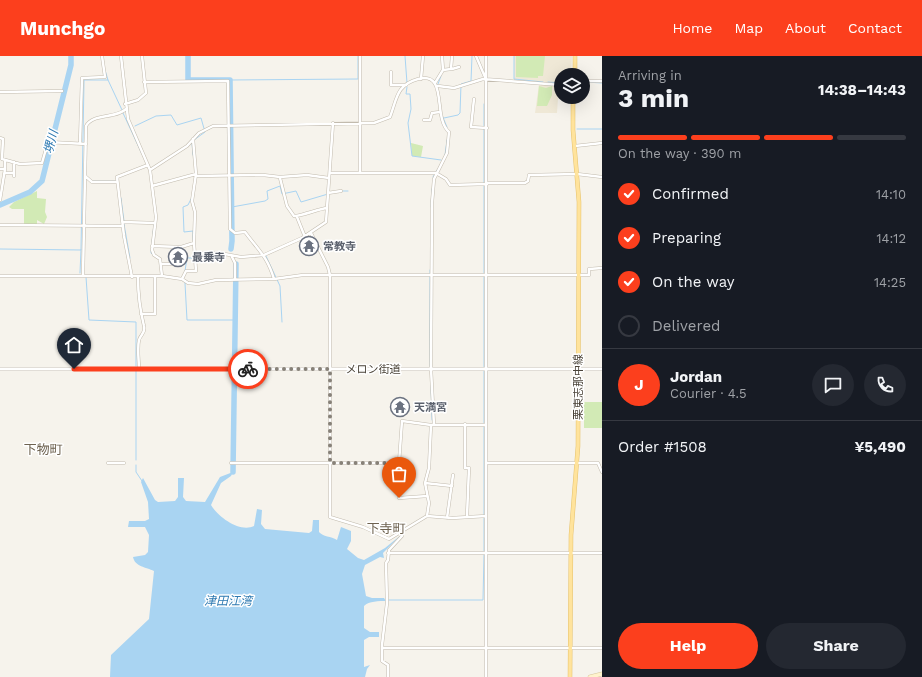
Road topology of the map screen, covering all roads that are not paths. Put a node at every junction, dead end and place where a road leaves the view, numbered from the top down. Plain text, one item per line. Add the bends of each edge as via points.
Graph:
1 (102, 56) edge
2 (121, 56) edge
3 (142, 56) edge
4 (360, 56) edge
5 (423, 56) edge
6 (442, 56) edge
7 (452, 56) edge
8 (476, 56) edge
9 (486, 56) edge
10 (575, 56) edge
11 (459, 67) dead end
12 (575, 68) edge
13 (451, 69) junction
14 (444, 70) junction
15 (391, 72) dead end
16 (422, 79) junction
17 (486, 79) junction
18 (590, 81) edge
19 (602, 81) edge
20 (144, 82) junction
21 (435, 83) junction
22 (554, 84) edge
23 (406, 85) junction
24 (438, 86) junction
25 (62, 91) dead end
26 (0, 92) edge
27 (474, 99) dead end
28 (125, 104) junction
29 (573, 104) edge
30 (126, 108) junction
31 (440, 112) junction
32 (424, 120) dead end
33 (333, 123) junction
34 (360, 123) junction
35 (230, 124) junction
36 (485, 128) junction
37 (0, 138) edge
38 (193, 139) junction
39 (602, 143) edge
40 (83, 144) junction
41 (575, 146) junction
42 (1, 152) edge
43 (5, 160) junction
44 (14, 162) junction
45 (148, 165) junction
46 (0, 169) edge
47 (5, 169) junction
48 (150, 170) junction
49 (5, 173) junction
50 (330, 173) junction
51 (360, 173) junction
52 (436, 173) junction
53 (577, 174) junction
54 (196, 175) junction
55 (85, 176) junction
56 (230, 176) junction
57 (602, 177) edge
58 (280, 178) junction
59 (329, 178) junction
60 (117, 182) junction
61 (0, 183) edge
62 (4, 184) junction
63 (486, 184) junction
64 (152, 186) junction
65 (341, 191) dead end
66 (328, 193) junction
67 (0, 200) edge
68 (326, 208) junction
69 (297, 217) junction
70 (123, 222) junction
71 (155, 223) junction
72 (0, 225) edge
73 (84, 226) junction
74 (123, 226) junction
75 (311, 233) junction
76 (305, 237) junction
77 (194, 243) junction
78 (152, 246) junction
79 (195, 253) junction
80 (264, 255) junction
81 (232, 257) junction
82 (161, 264) junction
83 (176, 264) dead end
84 (602, 268) edge
85 (330, 275) junction
86 (485, 275) junction
87 (578, 275) junction
88 (0, 276) edge
89 (83, 276) junction
90 (155, 276) junction
91 (162, 276) junction
92 (431, 276) junction
93 (132, 277) junction
94 (138, 277) junction
95 (182, 279) junction
96 (236, 279) junction
97 (274, 279) junction
98 (141, 314) junction
99 (0, 369) edge
100 (139, 369) junction
101 (330, 369) junction
102 (431, 369) junction
103 (484, 369) junction
104 (602, 369) edge
105 (578, 370) junction
106 (465, 424) junction
107 (432, 425) junction
108 (484, 425) junction
109 (108, 463) dead end
110 (124, 463) dead end
111 (231, 463) dead end
112 (330, 463) junction
113 (398, 463) junction
114 (486, 463) junction
115 (577, 463) junction
116 (602, 472) edge
117 (453, 475) dead end
118 (425, 483) junction
119 (452, 486) junction
120 (427, 496) junction
121 (427, 516) junction
122 (468, 516) junction
123 (484, 516) junction
124 (448, 518) junction
125 (401, 531) junction
126 (388, 553) junction
127 (484, 553) junction
128 (571, 553) junction
129 (602, 553) edge
130 (382, 648) junction
131 (486, 648) junction
132 (570, 648) junction
133 (602, 648) edge
134 (602, 674) edge
135 (388, 677) edge
136 (486, 677) edge
137 (570, 677) edge
138 (590, 677) edge

1 - 40 street via 105,77 82,78
2 - 28 street
3 - 20 street
4 - 34 street
5 - 16 street
6 - 14 street
7 - 13 street
8 - 17 street
9 - 17 street
10 - 12 main road
11 - 13 street
13 - 14 street
14 - 21 street
15 - 23 street via 391,85
16 - 21 street via 430,79
16 - 23 street
17 - 22 street
17 - 24 street via 454,88
17 - 36 street
18 - 19 street
20 - 28 street via 144,96
20 - 35 street via 228,81
21 - 24 street
23 - 34 street via 397,94 388,118 374,124
24 - 31 street
25 - 26 street
27 - 36 street via 471,127
28 - 30 street
29 - 41 main road, 栗東志那中線
30 - 40 street via 88,123
30 - 45 street via 133,134
31 - 32 street via 432,113 430,120
31 - 52 street via 449,132 447,153
33 - 34 street
33 - 35 street via 267,126
33 - 50 street
34 - 51 street
35 - 38 street via 213,126
35 - 56 street
36 - 63 street
37 - 42 street
38 - 48 street via 187,146
38 - 54 street
39 - 41 street
40 - 44 street via 48,142 43,162 40,164
40 - 55 street
41 - 53 main road, 栗東志那中線
42 - 43 street via 2,159
43 - 44 street
43 - 47 street
44 - 49 street via 13,174
45 - 48 street
45 - 60 street via 117,177
46 - 47 street
47 - 49 street
48 - 64 street
49 - 62 street
50 - 51 street
50 - 59 street
51 - 52 street
52 - 63 street via 450,184
52 - 92 street via 432,203
53 - 57 street
53 - 63 street via 529,175 525,183
53 - 87 main road, 栗東志那中線
54 - 56 street
54 - 64 street
54 - 77 street via 192,201 195,212
55 - 60 street via 92,182
55 - 73 street
56 - 58 street
56 - 80 street via 230,229 245,232
58 - 59 street via 307,175
58 - 69 street via 287,206
59 - 66 street
60 - 70 street
61 - 62 street
62 - 67 street
63 - 86 street
64 - 71 street via 156,209
65 - 66 street
66 - 68 street
68 - 69 street
68 - 75 street via 328,221
69 - 76 street
70 - 71 street
70 - 74 street
71 - 78 street
72 - 73 street
73 - 74 street
73 - 89 street
74 - 93 street
75 - 76 street
75 - 85 street
76 - 80 street
77 - 78 street via 181,247
77 - 79 street
78 - 82 street via 152,253 159,257
79 - 81 street via 219,253
79 - 95 street via 196,271 186,271
80 - 81 street
80 - 97 street
81 - 96 street
82 - 83 street
82 - 91 street
84 - 87 street via 589,269 589,275
85 - 92 street
85 - 97 street
85 - 101 street
86 - 87 street
86 - 92 street
86 - 103 street
87 - 105 main road, 栗東志那中線
88 - 89 street
89 - 93 street
90 - 91 street
90 - 94 street
90 - 98 street via 155,314
91 - 95 street
92 - 102 street
93 - 94 street
94 - 98 street
95 - 96 street via 188,283 198,284
96 - 97 street
98 - 100 street via 144,332 139,339
99 - 100 street, メロン街道
100 - 101 street, メロン街道
101 - 102 street, メロン街道
101 - 112 street
102 - 103 street, メロン街道
102 - 107 street
103 - 105 street, メロン街道
103 - 108 street
104 - 105 street, メロン街道
105 - 115 main road, 栗東志那中線
106 - 107 street
106 - 108 street
106 - 122 street via 465,468 469,468
107 - 113 street via 402,421
107 - 118 street via 429,468
108 - 114 street
109 - 110 street
111 - 112 street
112 - 113 street
112 - 125 street via 330,517 363,527 386,539
113 - 120 street via 399,498
114 - 115 street
114 - 123 street
115 - 116 street via 598,463
115 - 128 main road, 栗東志那中線
117 - 119 street
118 - 119 street
118 - 120 street
119 - 124 street
120 - 121 street
121 - 124 street
121 - 125 street
122 - 123 street
122 - 124 street
123 - 127 street
125 - 126 street via 402,536
126 - 127 street
126 - 130 street via 387,603
127 - 128 street
127 - 131 street
128 - 129 street
128 - 132 main road, 栗東志那中線
130 - 131 street
130 - 135 street via 382,661 388,665
131 - 132 street
131 - 136 street
132 - 133 street
132 - 137 main road, 栗東志那中線
134 - 138 main road

